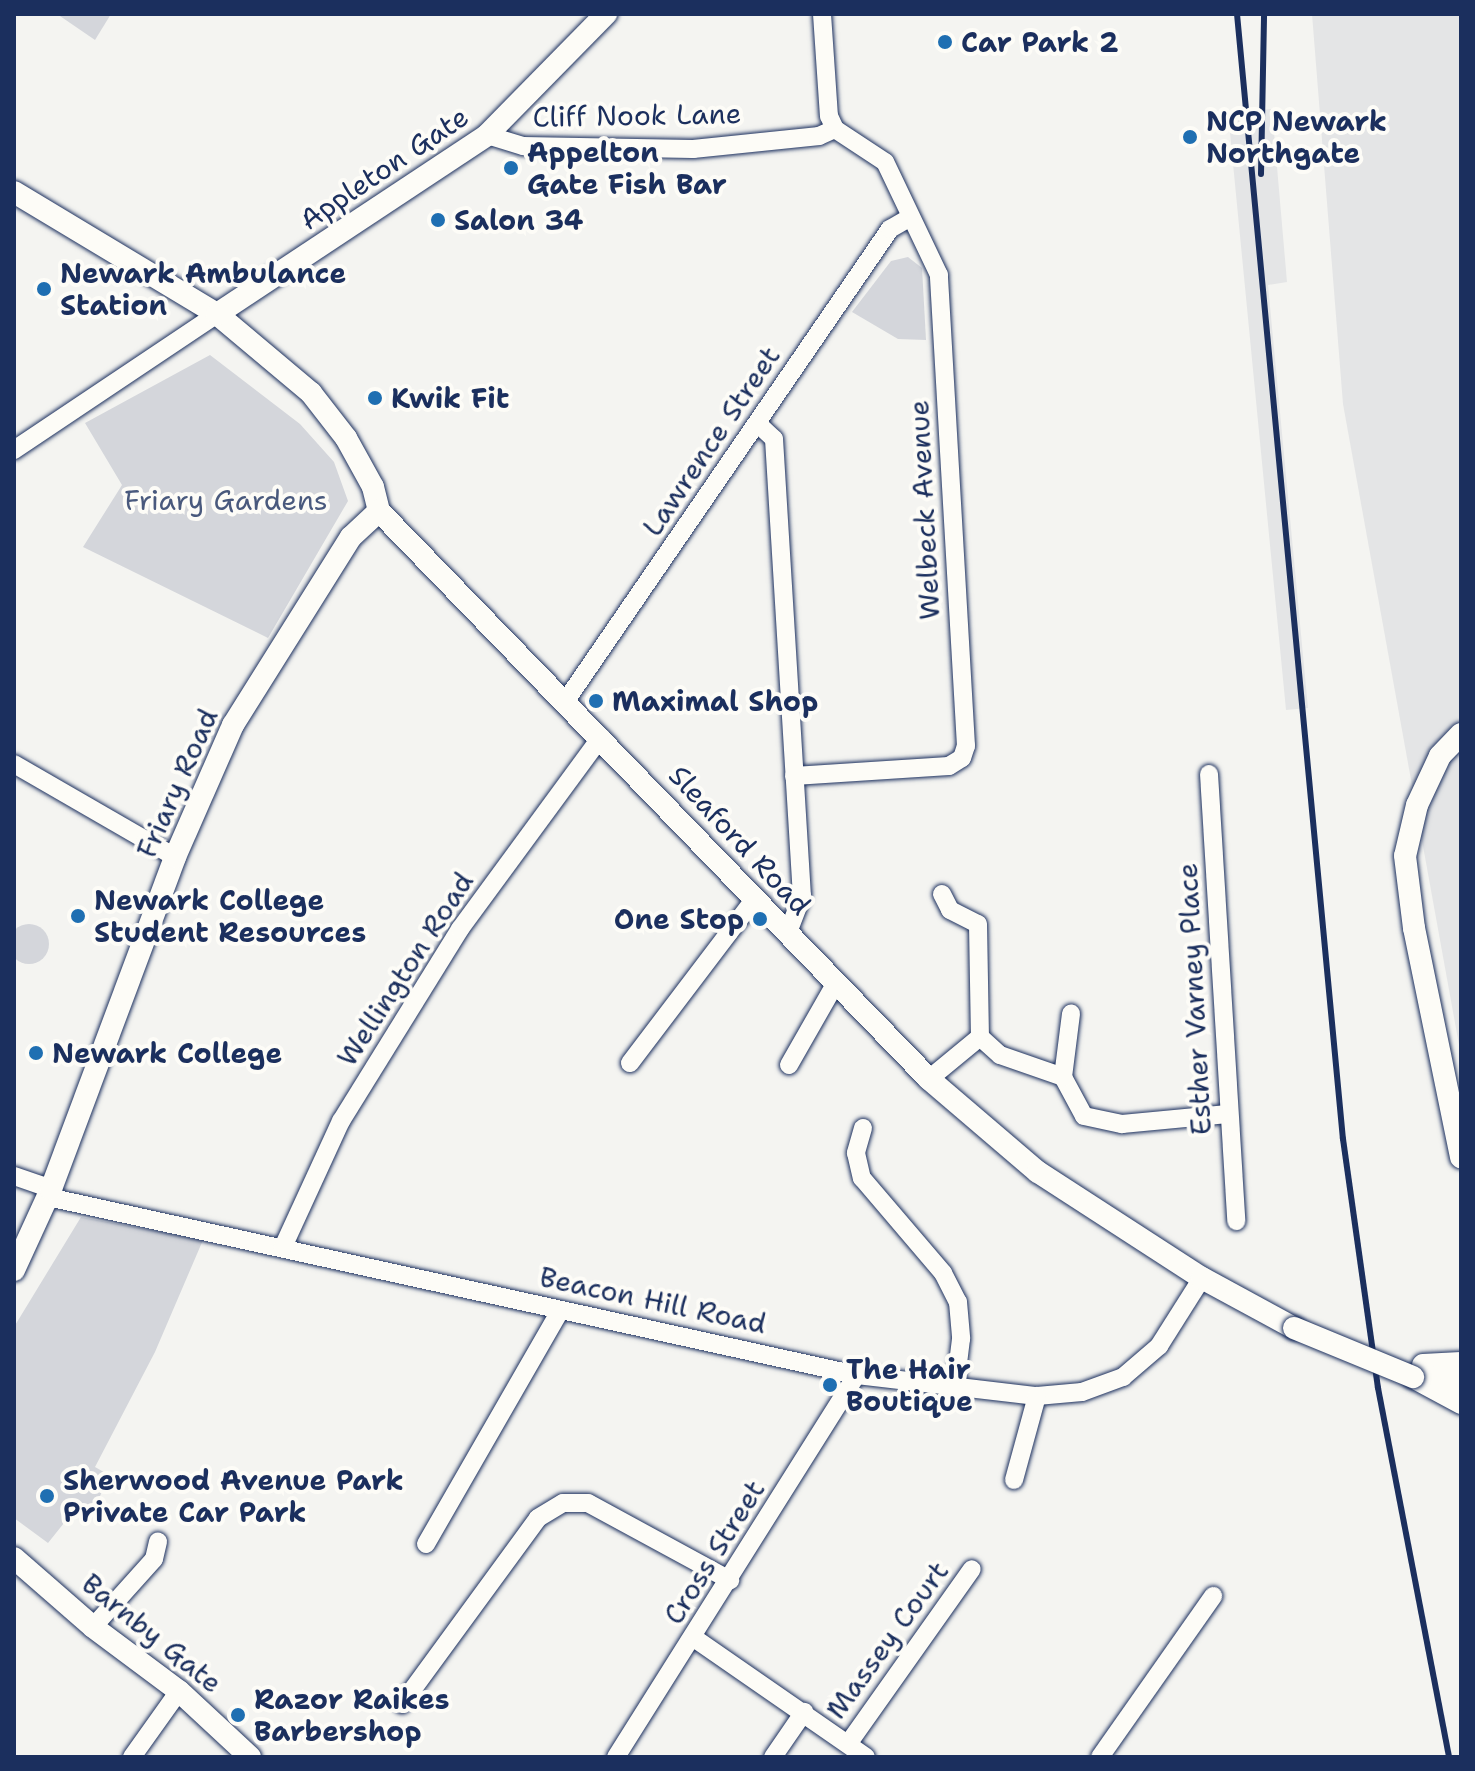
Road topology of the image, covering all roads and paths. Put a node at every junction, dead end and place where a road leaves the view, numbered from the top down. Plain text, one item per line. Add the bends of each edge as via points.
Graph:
1 (606, 14) edge
2 (822, 14) edge
3 (835, 129) junction
4 (487, 135) junction
5 (14, 192) edge
6 (909, 218) junction
7 (217, 314) junction
8 (758, 424) junction
9 (14, 450) edge
10 (379, 511) junction
11 (565, 702) junction
12 (1461, 734) edge
13 (601, 737) junction
14 (14, 764) edge
15 (1209, 774) dead end
16 (794, 776) junction
17 (175, 857) junction
18 (942, 894) dead end
19 (756, 897) junction
20 (788, 933) junction
21 (834, 986) junction
22 (1071, 1014) dead end
23 (980, 1037) junction
24 (630, 1063) dead end
25 (789, 1065) dead end
26 (1063, 1077) junction
27 (929, 1079) junction
28 (1228, 1114) junction
29 (863, 1128) dead end
30 (1461, 1157) edge
31 (14, 1176) edge
32 (49, 1193) junction
33 (1236, 1221) dead end
34 (283, 1247) junction
35 (14, 1270) edge
36 (1202, 1278) junction
37 (560, 1311) junction
38 (1461, 1363) edge
39 (1415, 1371) junction
40 (857, 1375) junction
41 (1461, 1384) edge
42 (955, 1388) junction
43 (1037, 1396) junction
44 (1461, 1403) edge
45 (1014, 1480) dead end
46 (426, 1544) dead end
47 (160, 1557) dead end
48 (14, 1558) edge
49 (972, 1569) dead end
50 (730, 1580) junction
51 (1213, 1596) dead end
52 (93, 1627) junction
53 (694, 1638) junction
54 (179, 1691) junction
55 (402, 1704) dead end
56 (804, 1712) junction
57 (848, 1744) junction
58 (132, 1757) edge
59 (250, 1757) edge
60 (616, 1757) edge
61 (773, 1757) edge
62 (866, 1757) edge
63 (1100, 1757) edge

1 - 4 street, Appleton Gate
2 - 3 street via 829,116
3 - 4 street, Cliff Nook Lane via 819,136 693,149 523,146
3 - 6 street, Welbeck Avenue via 885,162
4 - 7 street, Appleton Gate
5 - 7 street, Sleaford Road
6 - 8 street, Lawrence Street via 890,229
6 - 16 street, Welbeck Avenue via 939,275 966,746 962,758 949,766
7 - 9 street, Appleton Gate
7 - 10 street, Sleaford Road via 311,393 346,438 373,487
8 - 11 street, Lawrence Street
8 - 16 street via 774,439
10 - 11 street, Sleaford Road
10 - 17 street, Friary Road via 351,537 267,666 233,725
11 - 13 street, Sleaford Road
12 - 30 street via 1440,756 1423,793 1405,856 1414,928
13 - 19 street, Sleaford Road
13 - 34 street, Wellington Road via 460,929 341,1121
14 - 17 street
15 - 28 street, Esther Varney Place
16 - 20 street via 802,896
17 - 32 street, Friary Road
18 - 23 street via 950,910 978,924
19 - 20 street, Sleaford Road
19 - 24 street
20 - 21 street, Sleaford Road
21 - 25 street
21 - 27 street, Sleaford Road
22 - 26 street
23 - 26 street via 1000,1055
23 - 27 street
26 - 28 street via 1084,1116 1122,1124
27 - 36 street, Sleaford Road via 1038,1172
28 - 33 street, Esther Varney Place
29 - 42 street via 856,1153 862,1178 943,1273 958,1302 961,1339
31 - 32 street, Beacon Hill Road
32 - 34 street, Beacon Hill Road
32 - 35 street, Friary Road
34 - 37 street, Beacon Hill Road
36 - 39 street, Sleaford Road, bridge via 1347,1353
36 - 43 street, Beacon Hill Road via 1159,1346 1123,1377 1082,1392
37 - 40 street, Beacon Hill Road
37 - 46 street
38 - 39 street
39 - 41 street
39 - 44 street
40 - 42 street, Beacon Hill Road
40 - 50 street, Cross Street
42 - 43 street, Beacon Hill Road
43 - 45 street
47 - 52 street
48 - 52 street, Barnby Gate
49 - 57 street, Massey Court
50 - 53 street, Cross Street
50 - 55 street via 588,1503 563,1503 538,1518
51 - 63 street
52 - 54 street, Barnby Gate
53 - 56 street
53 - 60 street, Cross Street
54 - 58 street
54 - 59 street, Barnby Gate
56 - 57 street
56 - 61 street
57 - 62 street

